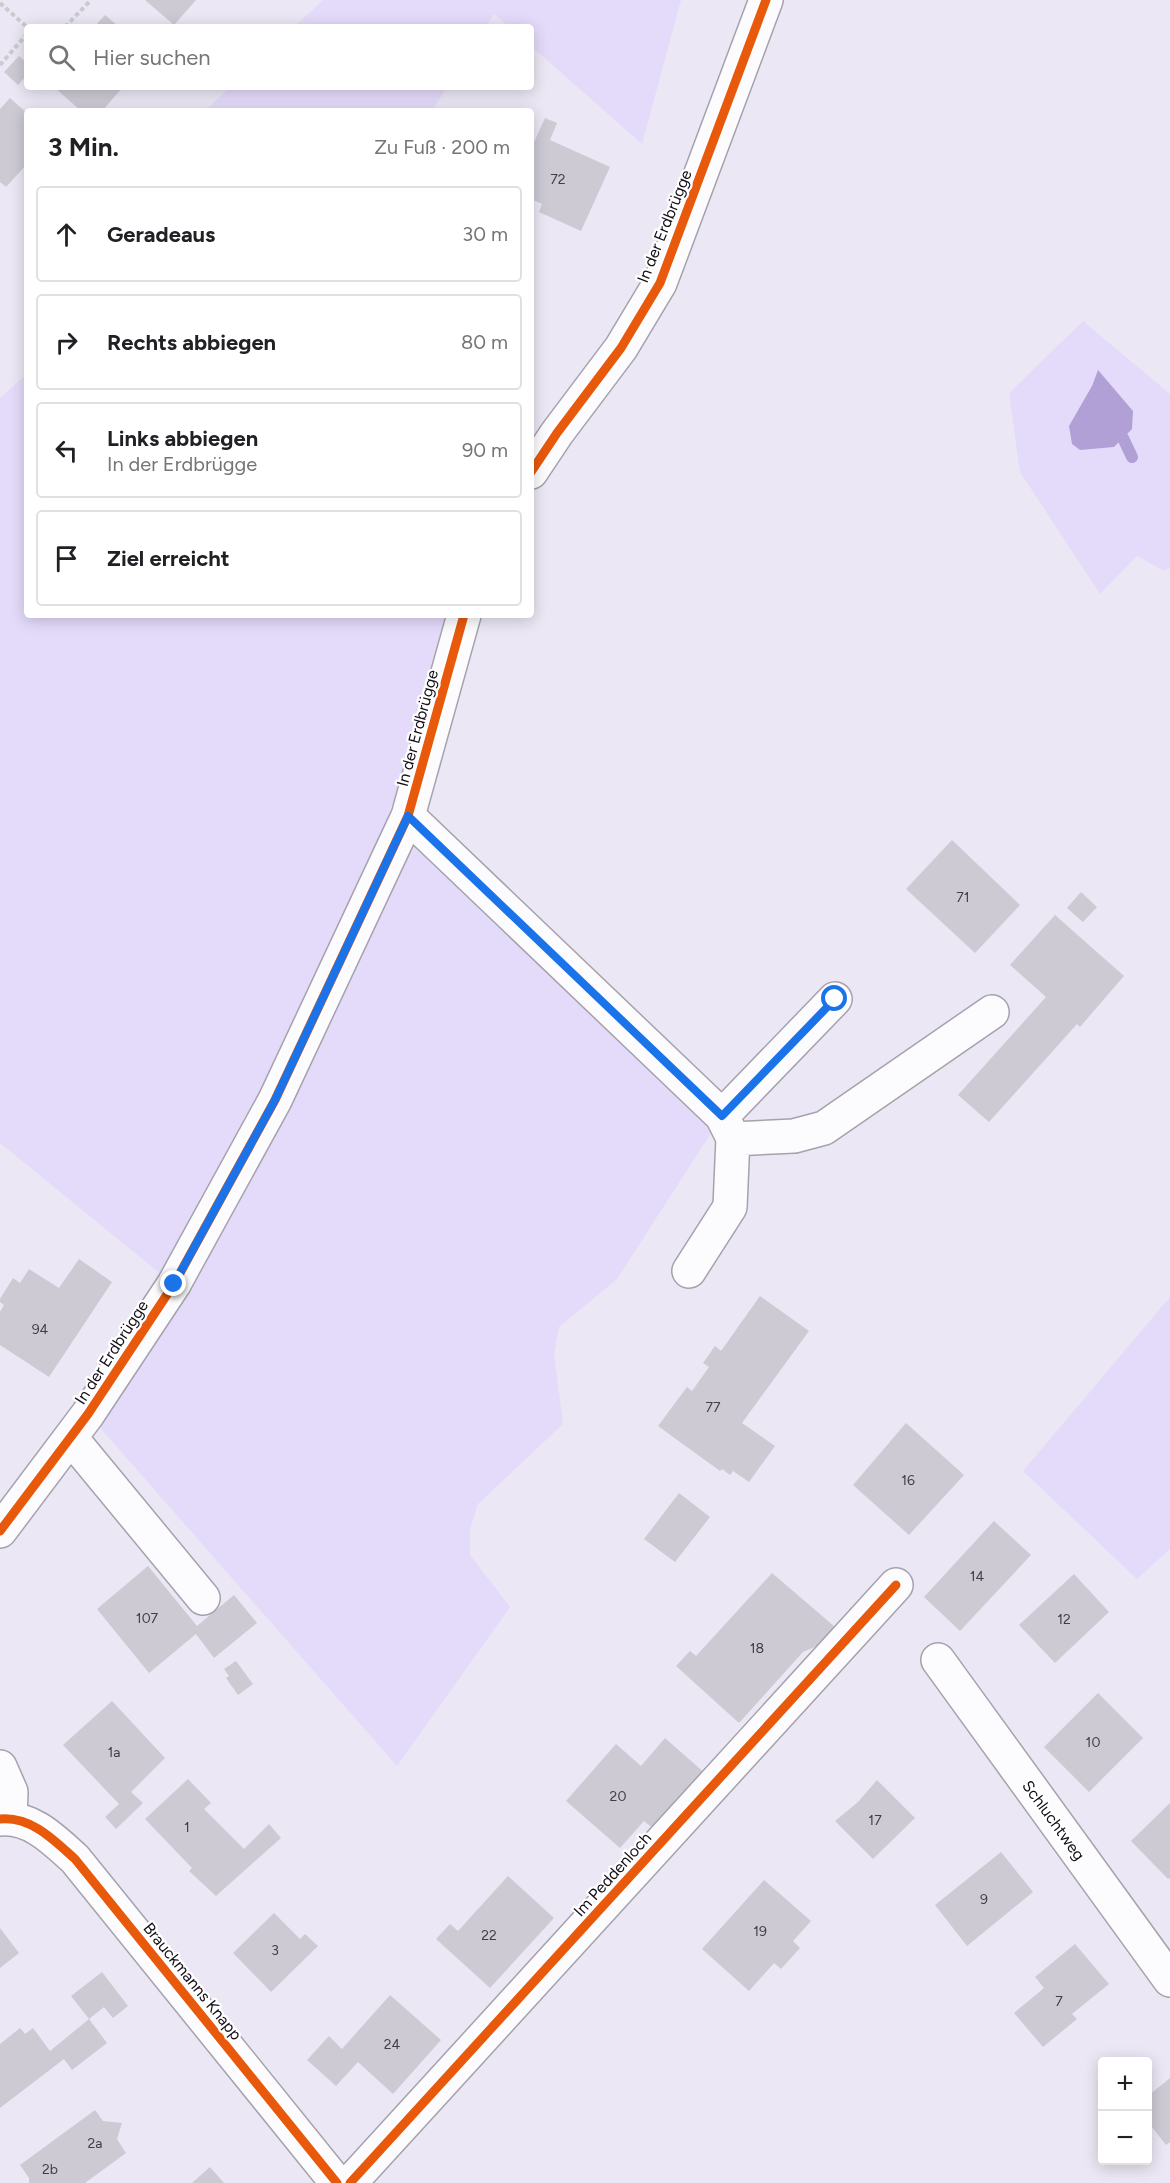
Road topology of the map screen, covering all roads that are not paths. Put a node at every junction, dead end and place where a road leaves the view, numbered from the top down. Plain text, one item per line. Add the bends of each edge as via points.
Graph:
1 (766, 0) edge
2 (534, 468) edge
3 (463, 618) edge
4 (408, 816) junction
5 (835, 999) dead end
6 (992, 1012) dead end
7 (728, 1128) junction
8 (688, 1271) dead end
9 (71, 1438) junction
10 (0, 1531) edge
11 (896, 1585) dead end
12 (203, 1598) dead end
13 (938, 1660) dead end
14 (0, 1767) edge
15 (5, 1818) edge
16 (1170, 1980) edge
17 (337, 2183) edge
18 (350, 2183) edge

1 - 2 street, In der Erdbrügge via 660,283 621,348
3 - 4 street, In der Erdbrügge
4 - 7 street
4 - 9 street, In der Erdbrügge via 275,1100 174,1284
5 - 7 street
6 - 7 street via 824,1128 794,1136
7 - 8 street via 730,1207
9 - 10 street, In der Erdbrügge
9 - 12 street
11 - 18 street, Im Peddenloch
13 - 16 street, Schluchtweg
14 - 15 street via 11,1792
15 - 17 street, Brauckmanns Knapp via 42,1830 75,1859

